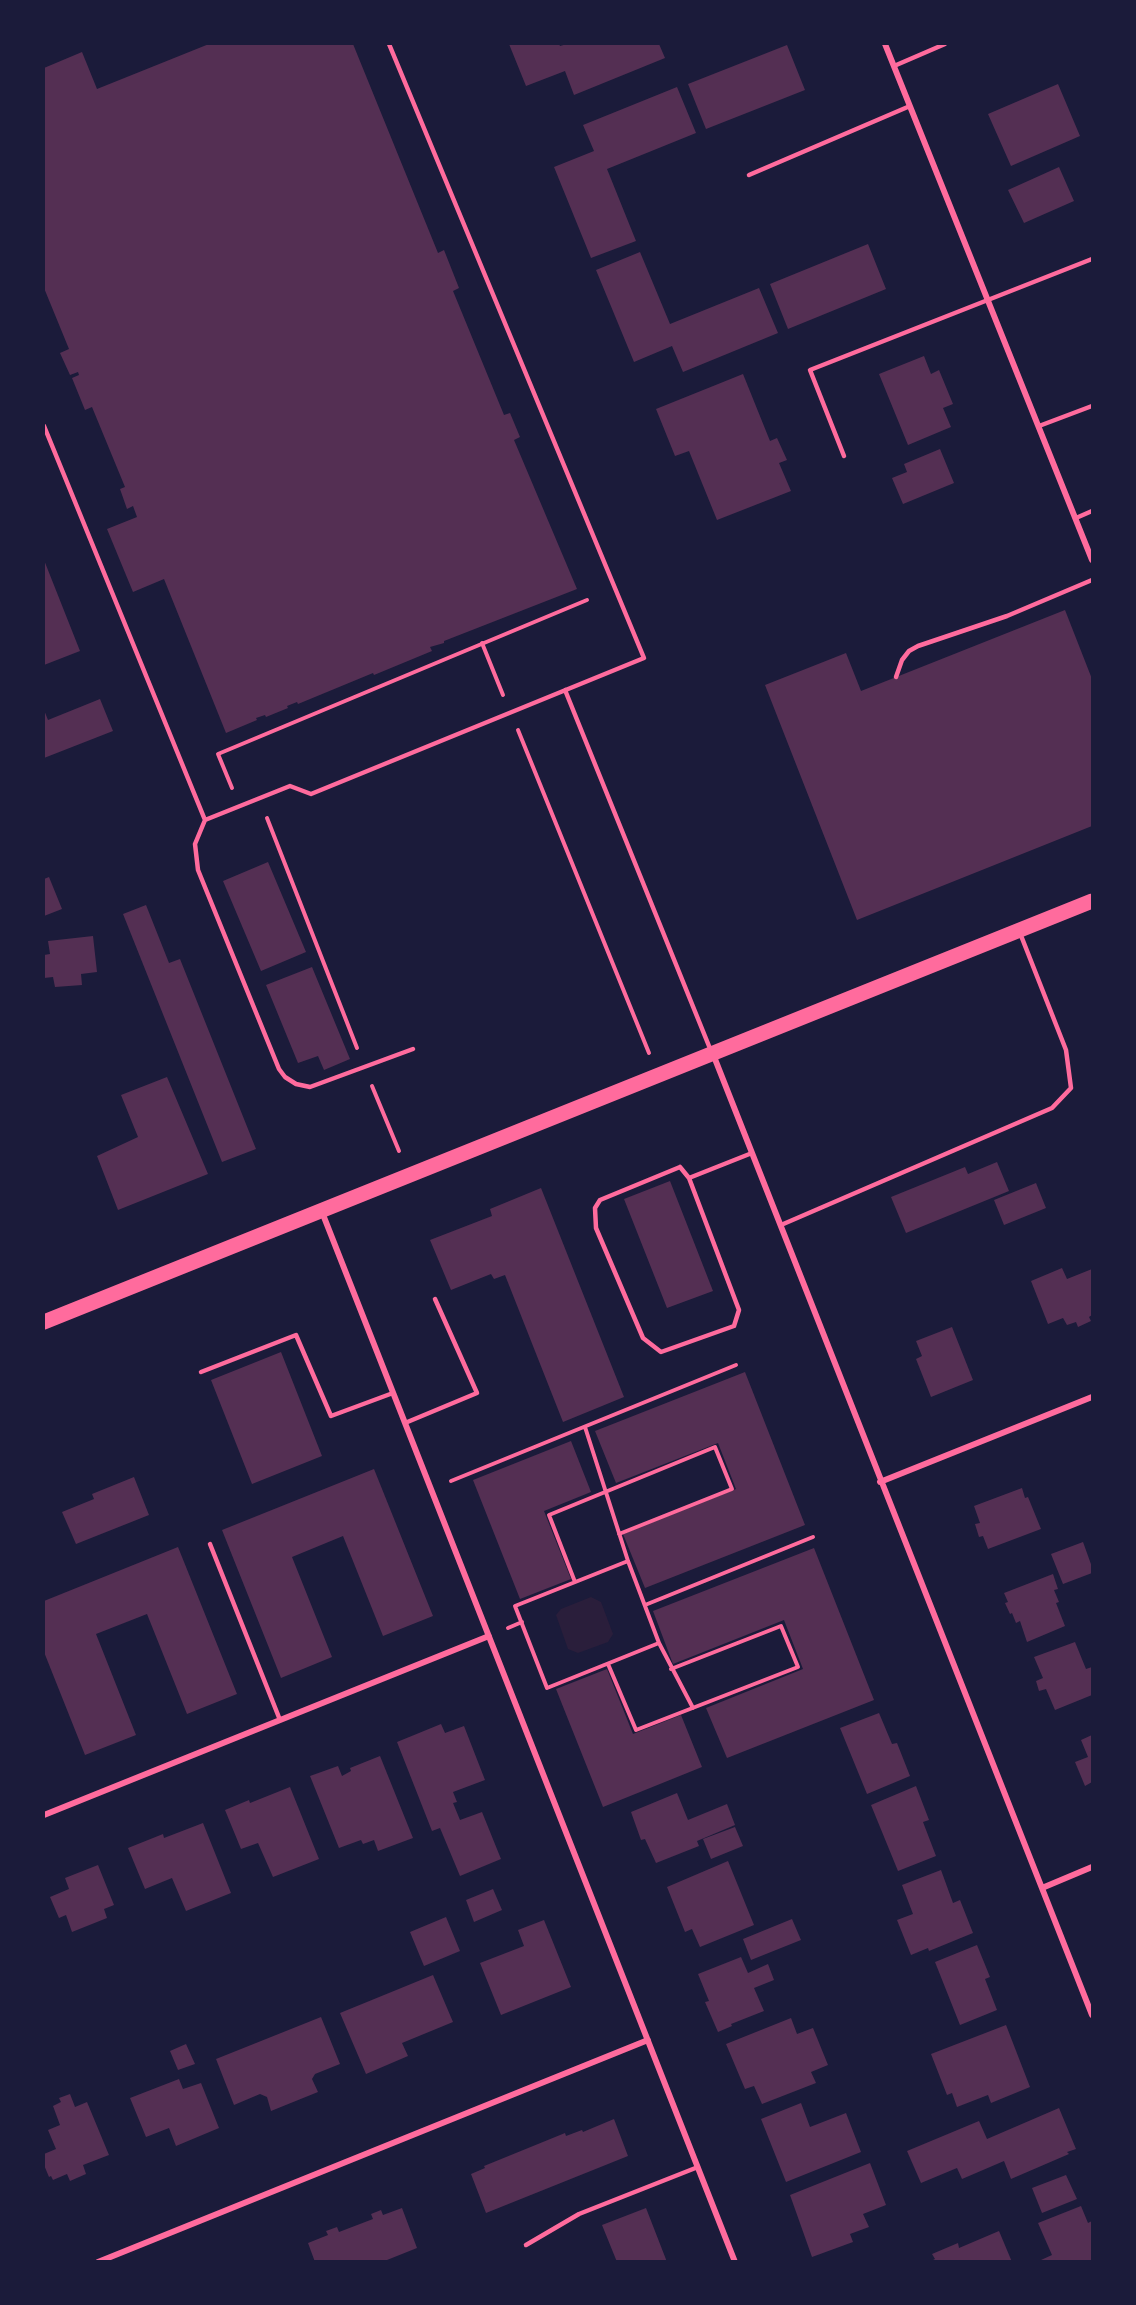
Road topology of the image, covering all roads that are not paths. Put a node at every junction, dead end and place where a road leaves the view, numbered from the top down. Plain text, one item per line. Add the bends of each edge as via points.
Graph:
1 (389, 44) edge
2 (885, 44) edge
3 (945, 44) edge
4 (894, 66) junction
5 (910, 106) junction
6 (749, 175) dead end
7 (1092, 259) edge
8 (988, 300) junction
9 (1092, 406) edge
10 (44, 426) edge
11 (1039, 426) junction
12 (844, 456) dead end
13 (1092, 511) edge
14 (1076, 518) junction
15 (1092, 560) edge
16 (1092, 580) edge
17 (896, 677) dead end
18 (566, 690) junction
19 (205, 820) junction
20 (1092, 902) edge
21 (1020, 931) junction
22 (413, 1049) dead end
23 (712, 1054) junction
24 (752, 1153) junction
25 (689, 1178) junction
26 (321, 1210) junction
27 (781, 1224) junction
28 (435, 1299) dead end
29 (44, 1322) edge
30 (201, 1372) dead end
31 (393, 1393) junction
32 (1092, 1396) edge
33 (405, 1423) junction
34 (880, 1482) junction
35 (210, 1544) dead end
36 (489, 1636) junction
37 (280, 1720) junction
38 (44, 1815) edge
39 (1092, 1867) edge
40 (1042, 1888) junction
41 (1092, 2015) edge
42 (648, 2040) junction
43 (698, 2168) junction
44 (526, 2245) dead end
45 (98, 2262) edge
46 (735, 2262) edge

1 - 18 lane via 644,658
2 - 4 street
3 - 4 lane
4 - 5 street
5 - 6 lane
5 - 8 street
7 - 8 lane
8 - 11 street
8 - 12 lane via 810,370
9 - 11 lane
10 - 19 lane
11 - 14 street
13 - 14 lane
14 - 15 street
16 - 17 lane via 1007,616 918,646 902,660
18 - 19 lane via 311,794 290,786
18 - 23 lane
19 - 22 lane via 195,844 198,870 279,1069 290,1081 310,1087
20 - 21 main road
21 - 23 main road
21 - 27 lane via 1066,1050 1071,1088 1052,1108
23 - 24 street
23 - 26 main road
24 - 25 lane
24 - 27 street
25 - 25 lane via 680,1167 600,1200 595,1208 596,1228 642,1338 661,1352 734,1326 739,1310
26 - 29 main road
26 - 31 street
27 - 34 street
28 - 33 lane via 477,1394
30 - 31 lane via 296,1335 331,1416
31 - 33 street
32 - 34 street
33 - 36 street
34 - 40 street
35 - 37 lane
36 - 37 street
36 - 42 street
37 - 38 street
39 - 40 street
40 - 41 street
42 - 43 street
42 - 45 street
43 - 44 lane via 579,2214
43 - 46 street

